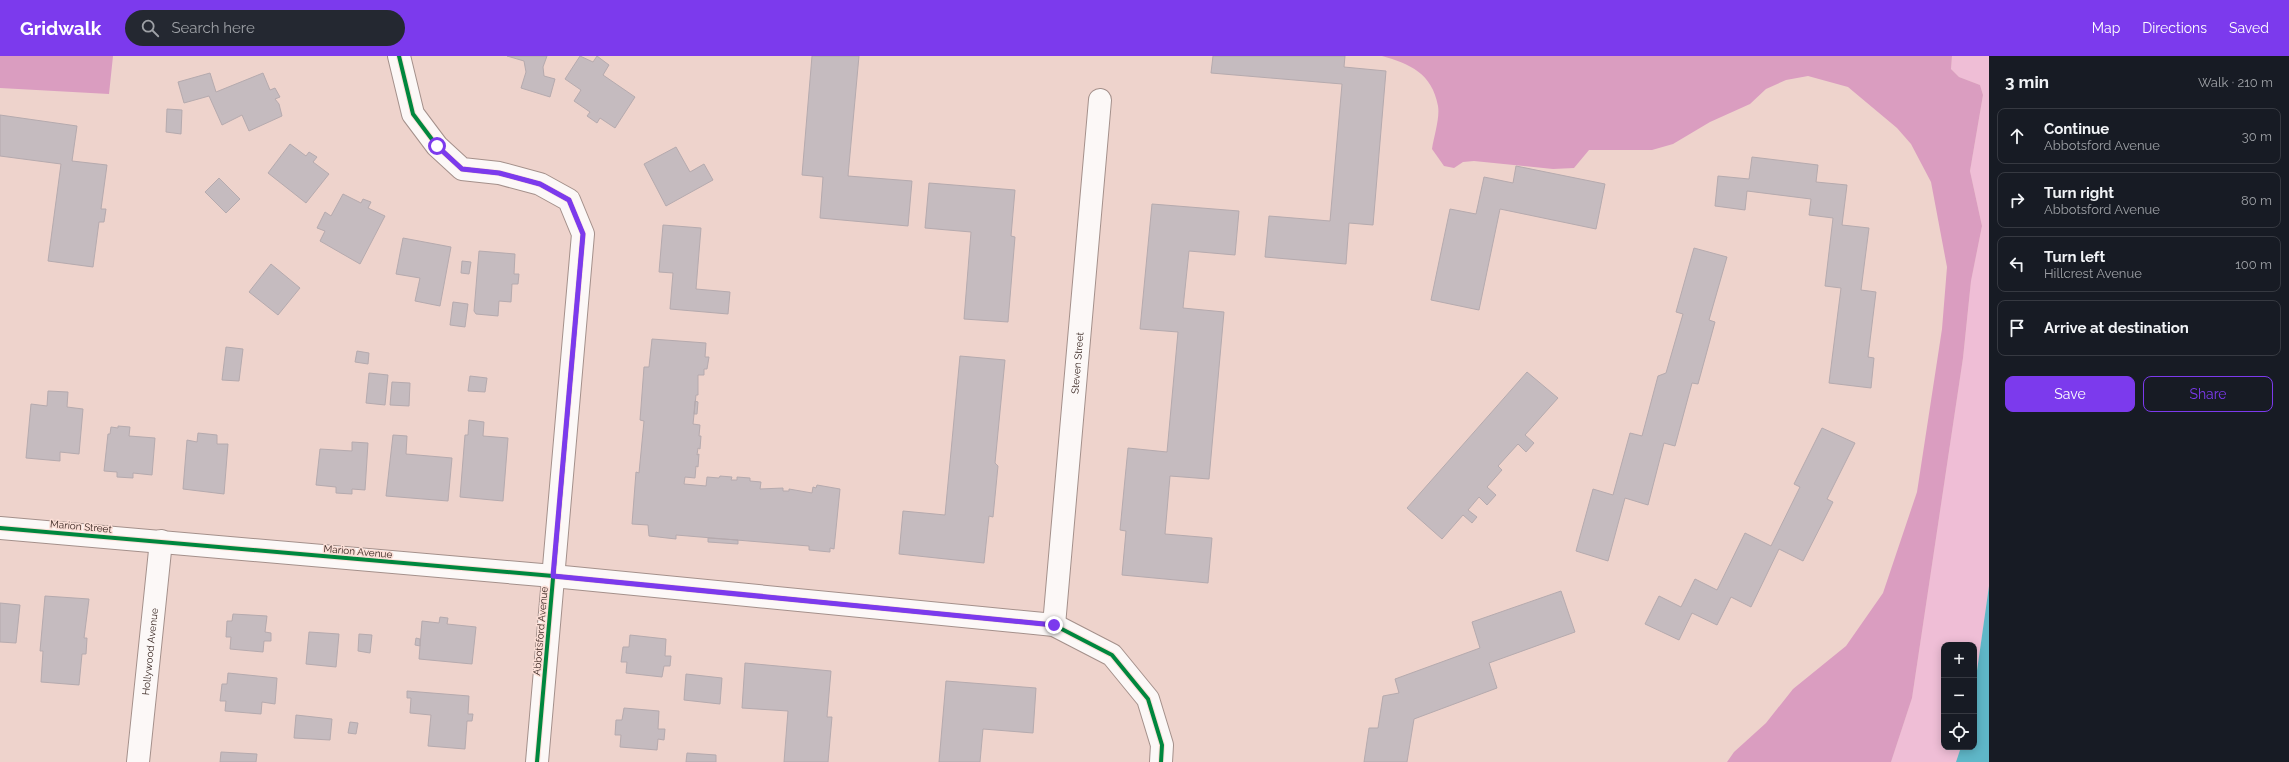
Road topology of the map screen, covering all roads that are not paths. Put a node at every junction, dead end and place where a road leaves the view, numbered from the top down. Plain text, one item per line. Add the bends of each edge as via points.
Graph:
1 (399, 56) edge
2 (1100, 100) dead end
3 (0, 528) edge
4 (161, 541) junction
5 (553, 576) junction
6 (1054, 625) junction
7 (138, 762) edge
8 (537, 762) edge
9 (1162, 762) edge

1 - 5 street, Abbotsford Avenue via 413,114 437,146 462,169 499,173 540,184 569,200 583,234
2 - 6 street, Steven Street
3 - 4 street, Marion Street
4 - 5 street, Marion Avenue
4 - 7 street, Hollywood Avenue
5 - 6 street, Marion Avenue
5 - 8 street, Abbotsford Avenue
6 - 9 street via 1112,654 1148,699 1162,745

